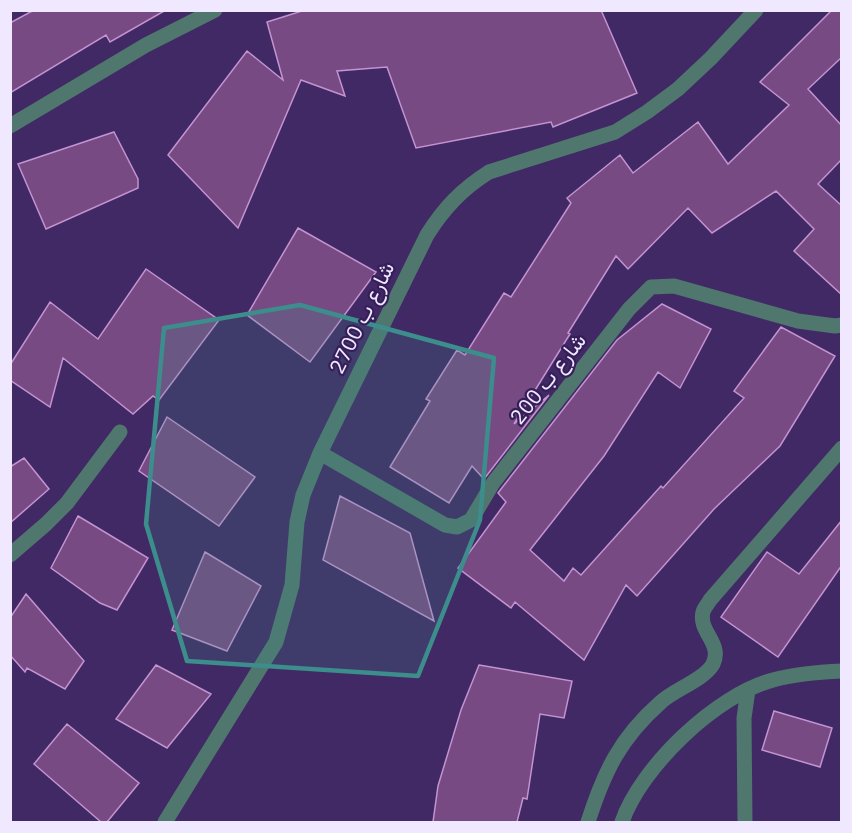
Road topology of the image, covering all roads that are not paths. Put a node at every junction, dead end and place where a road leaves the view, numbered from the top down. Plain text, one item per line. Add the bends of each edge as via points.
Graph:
1 (215, 10) edge
2 (756, 10) edge
3 (10, 126) edge
4 (842, 325) edge
5 (120, 432) dead end
6 (842, 448) edge
7 (320, 453) junction
8 (10, 555) edge
9 (842, 671) edge
10 (748, 690) junction
11 (165, 822) edge
12 (588, 822) edge
13 (622, 822) edge
14 (745, 822) edge

1 - 3 street via 146,45
2 - 7 street, شارع ب 2700 via 678,89 615,132 489,172 455,197 427,235
4 - 7 street, شارع ب 200 via 798,321 674,286 651,287 629,309 493,483 471,520 457,527 445,525
5 - 8 street via 67,502
6 - 12 street via 710,600 703,613 704,628 716,653 712,666 662,700 629,734 605,774
7 - 11 street, شارع ب 2700 via 303,495 292,585 276,642
9 - 10 street via 771,680
10 - 13 street via 712,711 665,755 641,785
10 - 14 street via 744,718

